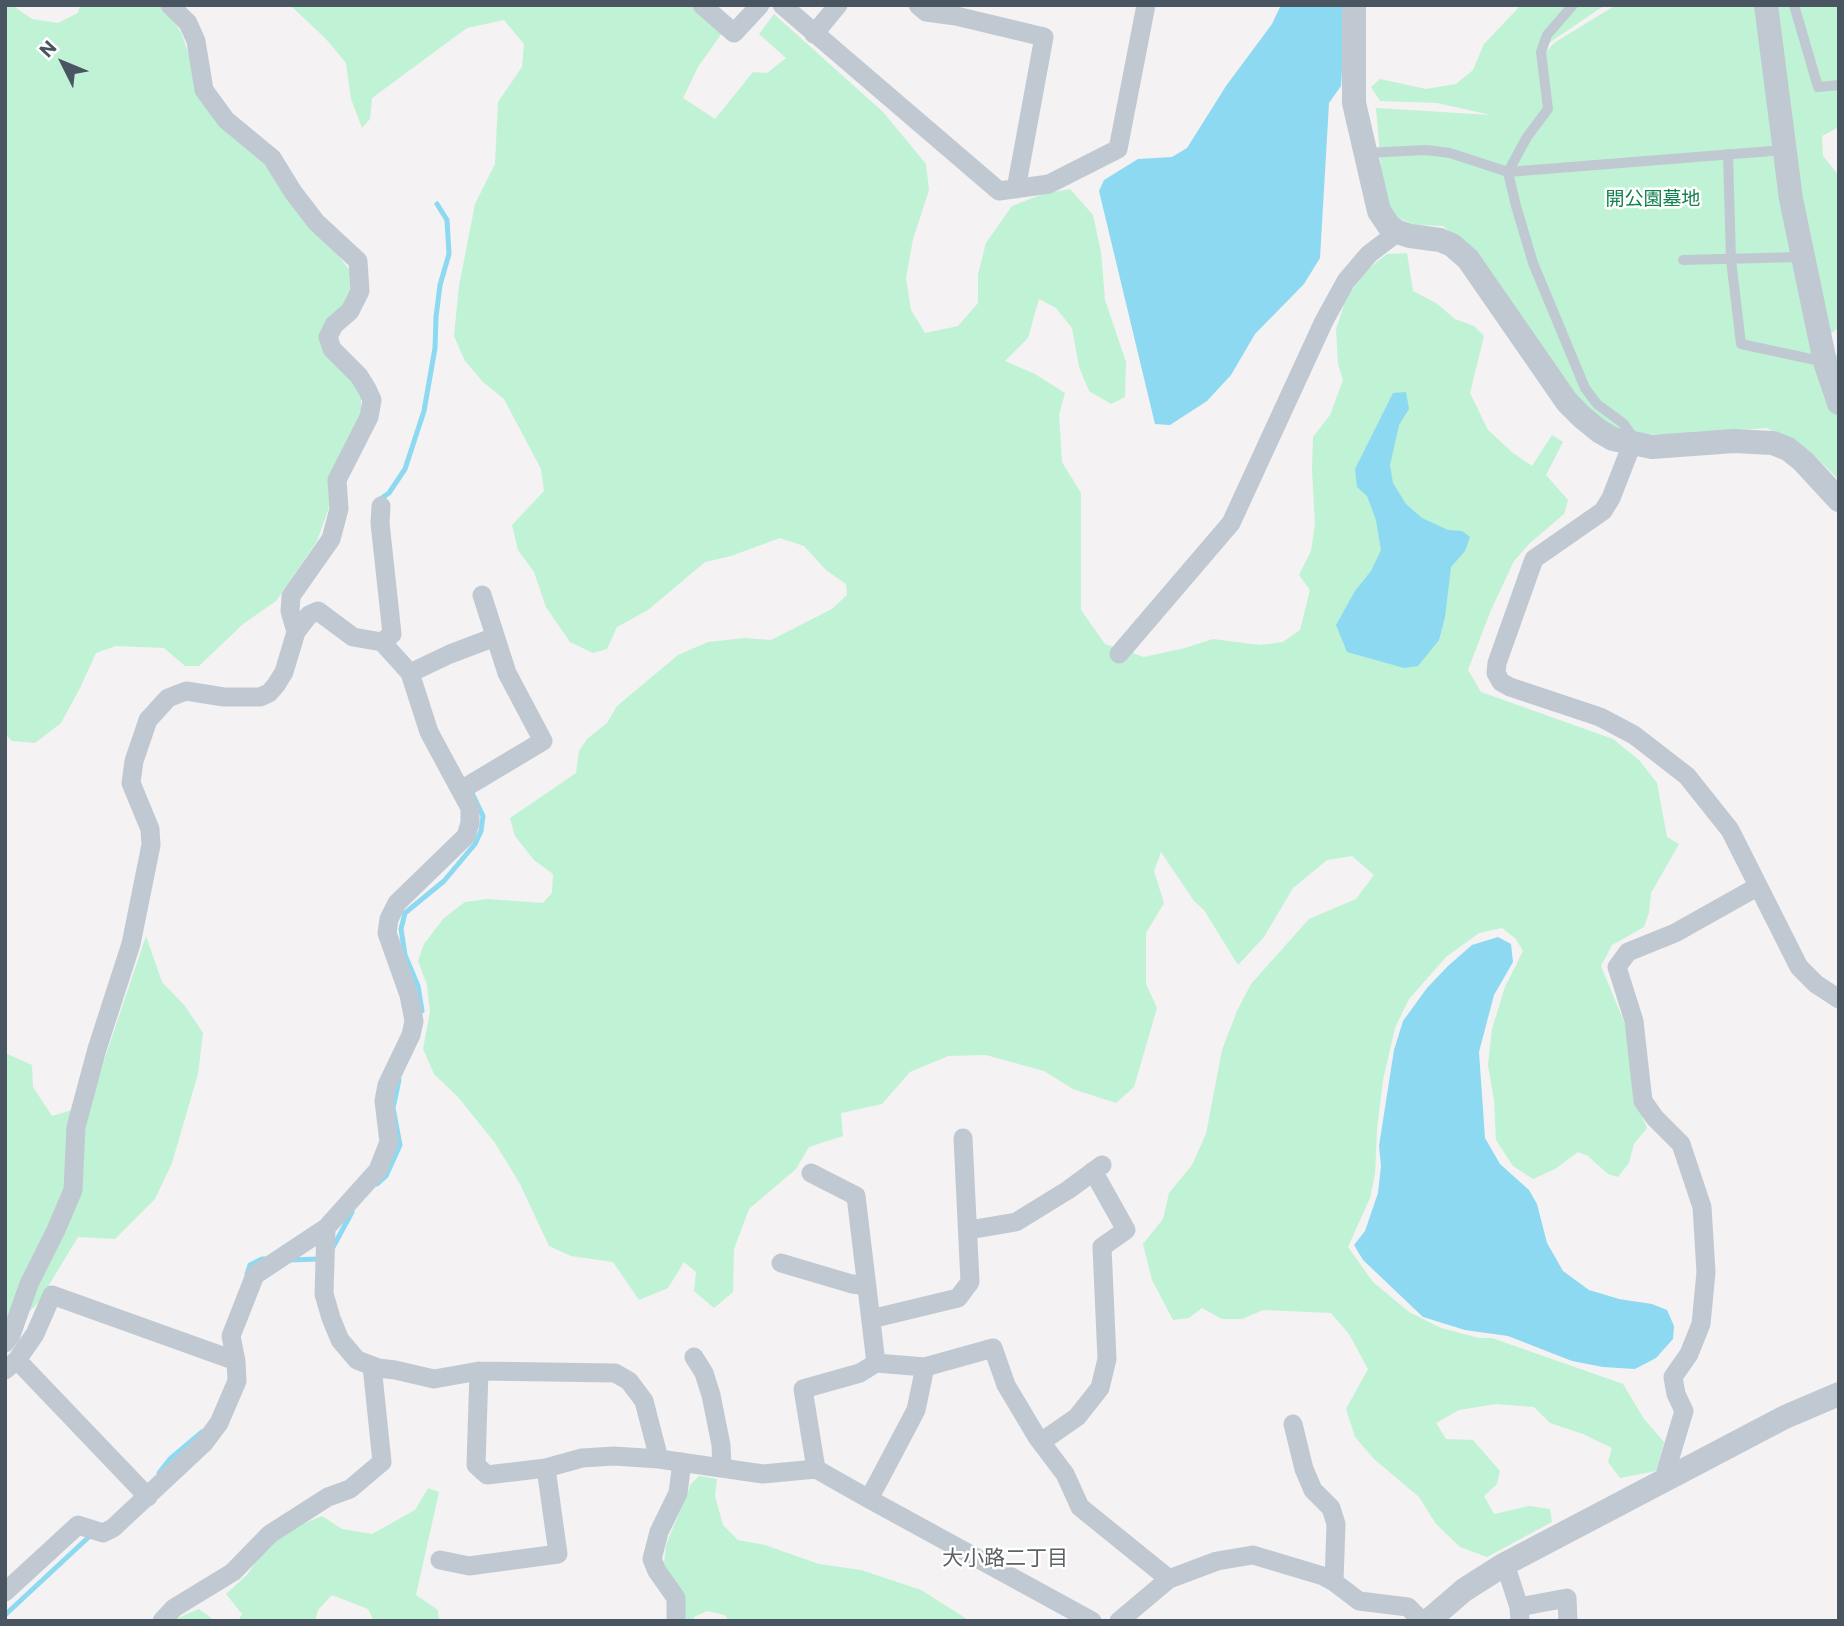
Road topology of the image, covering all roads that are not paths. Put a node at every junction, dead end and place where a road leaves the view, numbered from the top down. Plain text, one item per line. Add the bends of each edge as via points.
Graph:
1 (170, 5) edge
2 (702, 5) edge
3 (760, 5) edge
4 (782, 5) edge
5 (838, 5) edge
6 (918, 5) edge
7 (1146, 5) edge
8 (1354, 5) edge
9 (1573, 5) edge
10 (1766, 5) edge
11 (1794, 5) edge
12 (961, 10) edge
13 (814, 34) junction
14 (1839, 85) edge
15 (1785, 150) junction
16 (1366, 153) junction
17 (1728, 155) junction
18 (1508, 172) junction
19 (1016, 188) junction
20 (1398, 232) junction
21 (1804, 257) junction
22 (1683, 260) dead end
23 (1731, 260) junction
24 (1825, 362) junction
25 (1839, 403) edge
26 (1632, 444) junction
27 (1839, 500) edge
28 (381, 506) dead end
29 (482, 594) dead end
30 (296, 632) junction
31 (495, 637) junction
32 (382, 642) junction
33 (1119, 654) dead end
34 (410, 673) junction
35 (461, 790) junction
36 (1757, 887) junction
37 (1839, 999) edge
38 (963, 1138) dead end
39 (811, 1173) dead end
40 (326, 1228) junction
41 (968, 1230) junction
42 (781, 1263) dead end
43 (867, 1286) junction
44 (871, 1319) junction
45 (5, 1343) edge
46 (694, 1357) dead end
47 (236, 1360) junction
48 (876, 1363) junction
49 (11, 1365) edge
50 (372, 1366) junction
51 (926, 1367) junction
52 (479, 1371) junction
53 (1839, 1394) edge
54 (1293, 1424) dead end
55 (1041, 1442) junction
56 (659, 1459) junction
57 (682, 1462) junction
58 (546, 1468) junction
59 (722, 1468) junction
60 (816, 1469) junction
61 (1668, 1479) junction
62 (148, 1497) junction
63 (869, 1499) junction
64 (440, 1560) dead end
65 (1506, 1564) junction
66 (1168, 1579) junction
67 (1334, 1581) junction
68 (5, 1592) edge
69 (1520, 1614) edge
70 (162, 1621) edge
71 (676, 1621) edge
72 (1091, 1621) edge
73 (1119, 1621) edge
74 (1422, 1621) edge
75 (1428, 1621) edge
76 (1568, 1621) edge

1 - 30 street via 188,23 196,41 204,90 226,120 272,158 316,222 358,261 360,291 328,337 332,349 359,376 372,400 369,417 337,480 339,509 331,539 291,596
2 - 3 street via 734,33
4 - 13 street
5 - 13 street
6 - 12 street via 926,12
7 - 19 street via 1118,149 1049,184
8 - 16 street via 1354,103
9 - 18 lane via 1548,35 1541,52 1548,109
10 - 15 street
11 - 14 lane via 1818,87
12 - 19 street via 1044,37
13 - 19 street via 999,191
15 - 17 lane
15 - 21 street
16 - 18 lane via 1450,152
16 - 20 street via 1379,211
17 - 18 lane
17 - 23 lane
18 - 26 lane via 1533,263 1585,387 1597,404 1624,425 1633,437
20 - 26 street via 1440,240 1468,259 1567,402 1599,431
20 - 33 street via 1369,254 1346,281 1231,523
21 - 23 lane
21 - 24 street
22 - 23 lane
23 - 24 lane via 1741,344
24 - 25 street
26 - 27 street via 1773,443 1803,461
26 - 36 street via 1603,511 1534,559 1496,673 1510,687 1600,717 1666,758 1687,776 1730,830
28 - 32 street via 392,634
29 - 31 street
30 - 32 street via 318,611 353,637
30 - 45 street via 284,672 269,693 224,697 186,691 168,698 148,720 131,783 150,829 151,845 131,944 76,1127 73,1190
31 - 34 street
31 - 35 street via 507,673 543,741
32 - 34 street
34 - 35 street via 429,732
35 - 40 street via 470,808 466,836 397,903 387,933 414,1021 387,1085 384,1101 389,1142 378,1170
36 - 37 street via 1799,967
36 - 61 street via 1675,933 1628,952 1616,967 1634,1021 1643,1101 1681,1144 1702,1208 1706,1272 1701,1324 1674,1377 1684,1411 1666,1471
38 - 41 street
39 - 43 street via 856,1196
40 - 47 street via 255,1275 231,1336
40 - 50 street via 324,1294 331,1318 340,1340 356,1360
41 - 44 street via 970,1282 958,1298
41 - 55 street via 1016,1222 1098,1168 1126,1230 1102,1247 1107,1359 1100,1388 1077,1417
42 - 43 street
43 - 44 street
44 - 48 street
46 - 59 street via 711,1395
47 - 49 street via 51,1295 35,1334
47 - 62 street via 237,1381 219,1423
48 - 51 street
48 - 60 street via 860,1373 803,1389
49 - 62 street
50 - 52 street via 434,1380
50 - 70 street via 382,1462 350,1489 328,1497 270,1534 233,1572 174,1608
51 - 55 street via 993,1348 1006,1385
51 - 63 street via 916,1410
52 - 56 street via 615,1373 629,1381 644,1401
52 - 58 street via 476,1465 487,1475
53 - 61 street
54 - 67 street via 1313,1490 1331,1508 1336,1524
55 - 66 street via 1065,1474 1080,1507
56 - 57 street
56 - 58 street via 582,1458
57 - 59 street
57 - 71 street via 678,1493 652,1559 676,1598
58 - 64 street via 558,1554 469,1566
59 - 60 street via 763,1474
60 - 63 street
61 - 65 street
62 - 68 street via 103,1533 78,1525
63 - 72 street
65 - 69 street
65 - 75 street via 1464,1590
66 - 67 street via 1217,1561 1253,1555
66 - 73 street
67 - 74 street via 1359,1601 1408,1607
69 - 76 street via 1567,1598

